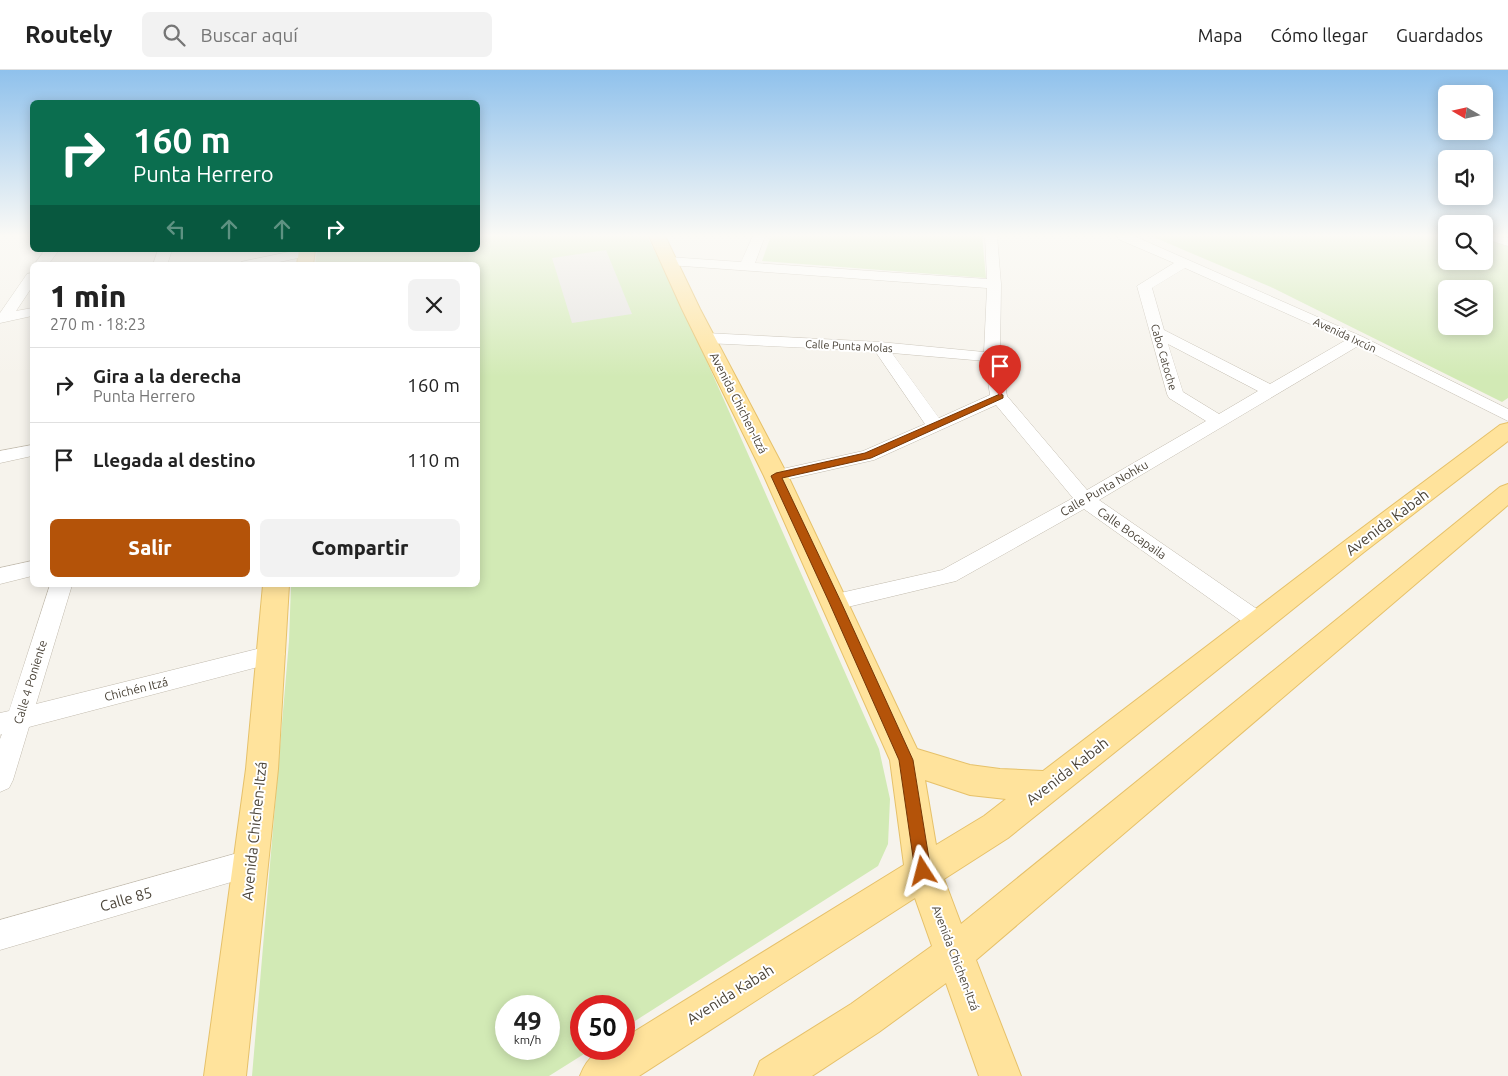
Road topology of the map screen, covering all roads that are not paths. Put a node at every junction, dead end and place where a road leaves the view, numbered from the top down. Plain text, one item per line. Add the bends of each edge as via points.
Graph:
1 (28, 283) edge
2 (680, 283) edge
3 (980, 283) edge
4 (1149, 283) edge
5 (1229, 283) edge
6 (994, 284) joint
7 (30, 312) edge
8 (2, 318) edge
9 (1157, 332) junction
10 (706, 338) junction
11 (1358, 340) junction
12 (880, 347) junction
13 (992, 357) junction
14 (1270, 391) junction
15 (1000, 396) junction
16 (1508, 416) edge
17 (1218, 421) junction
18 (936, 426) junction
19 (1508, 430) edge
20 (30, 451) edge
21 (0, 457) edge
22 (776, 476) junction
23 (1508, 492) edge
24 (1085, 500) junction
25 (30, 569) edge
26 (0, 576) edge
27 (60, 587) edge
28 (276, 587) edge
29 (835, 602) junction
30 (1259, 622) junction
31 (272, 654) junction
32 (9, 721) edge
33 (906, 760) junction
34 (0, 780) edge
35 (1047, 786) junction
36 (252, 864) junction
37 (923, 871) junction
38 (0, 935) edge
39 (954, 954) junction
40 (226, 1076) edge
41 (601, 1076) edge
42 (775, 1076) edge
43 (1000, 1076) edge

1 - 8 street
2 - 10 main road, Avenida Chichen-Itzá
3 - 6 street
4 - 9 street, Cabo Catoche via 1144,286
5 - 11 street, Avenida Ixcún
6 - 13 street, Calle Bocapaila
7 - 8 street
9 - 14 street
9 - 17 street, Cabo Catoche via 1175,394
10 - 12 street, Calle Punta Molas
10 - 22 main road, Avenida Chichen-Itzá
11 - 14 street, Calle Punta Nohku
11 - 16 street, Avenida Ixcún
12 - 13 street, Calle Punta Molas
12 - 18 street
13 - 15 street, Calle Bocapaila
14 - 17 street, Calle Punta Nohku
15 - 18 street
15 - 24 street, Calle Bocapaila
17 - 24 street, Calle Punta Nohku
18 - 22 street via 868,456
19 - 30 main road, Avenida Kabah
20 - 21 street
22 - 29 main road, Avenida Chichen-Itzá
23 - 39 main road
24 - 29 street, Calle Punta Nohku via 948,576
24 - 30 street, Calle Bocapaila
25 - 26 street
27 - 32 street, Calle 4 Poniente
28 - 31 main road, Avenida Chichen-Itzá
29 - 33 main road, Avenida Chichen-Itzá
30 - 35 main road, Avenida Kabah
31 - 32 street, Chichén Itzá
31 - 36 main road, Avenida Chichen-Itzá
32 - 34 street, Calle 4 Poniente
33 - 35 main road via 970,780
33 - 37 main road, Avenida Chichen-Itzá
35 - 37 main road, Avenida Kabah via 996,827
36 - 38 street, Calle 85
36 - 40 main road, Avenida Chichen-Itzá
37 - 39 main road, Avenida Chichen-Itzá
37 - 41 main road, Avenida Kabah
39 - 42 main road
39 - 43 main road, Avenida Chichen-Itzá

